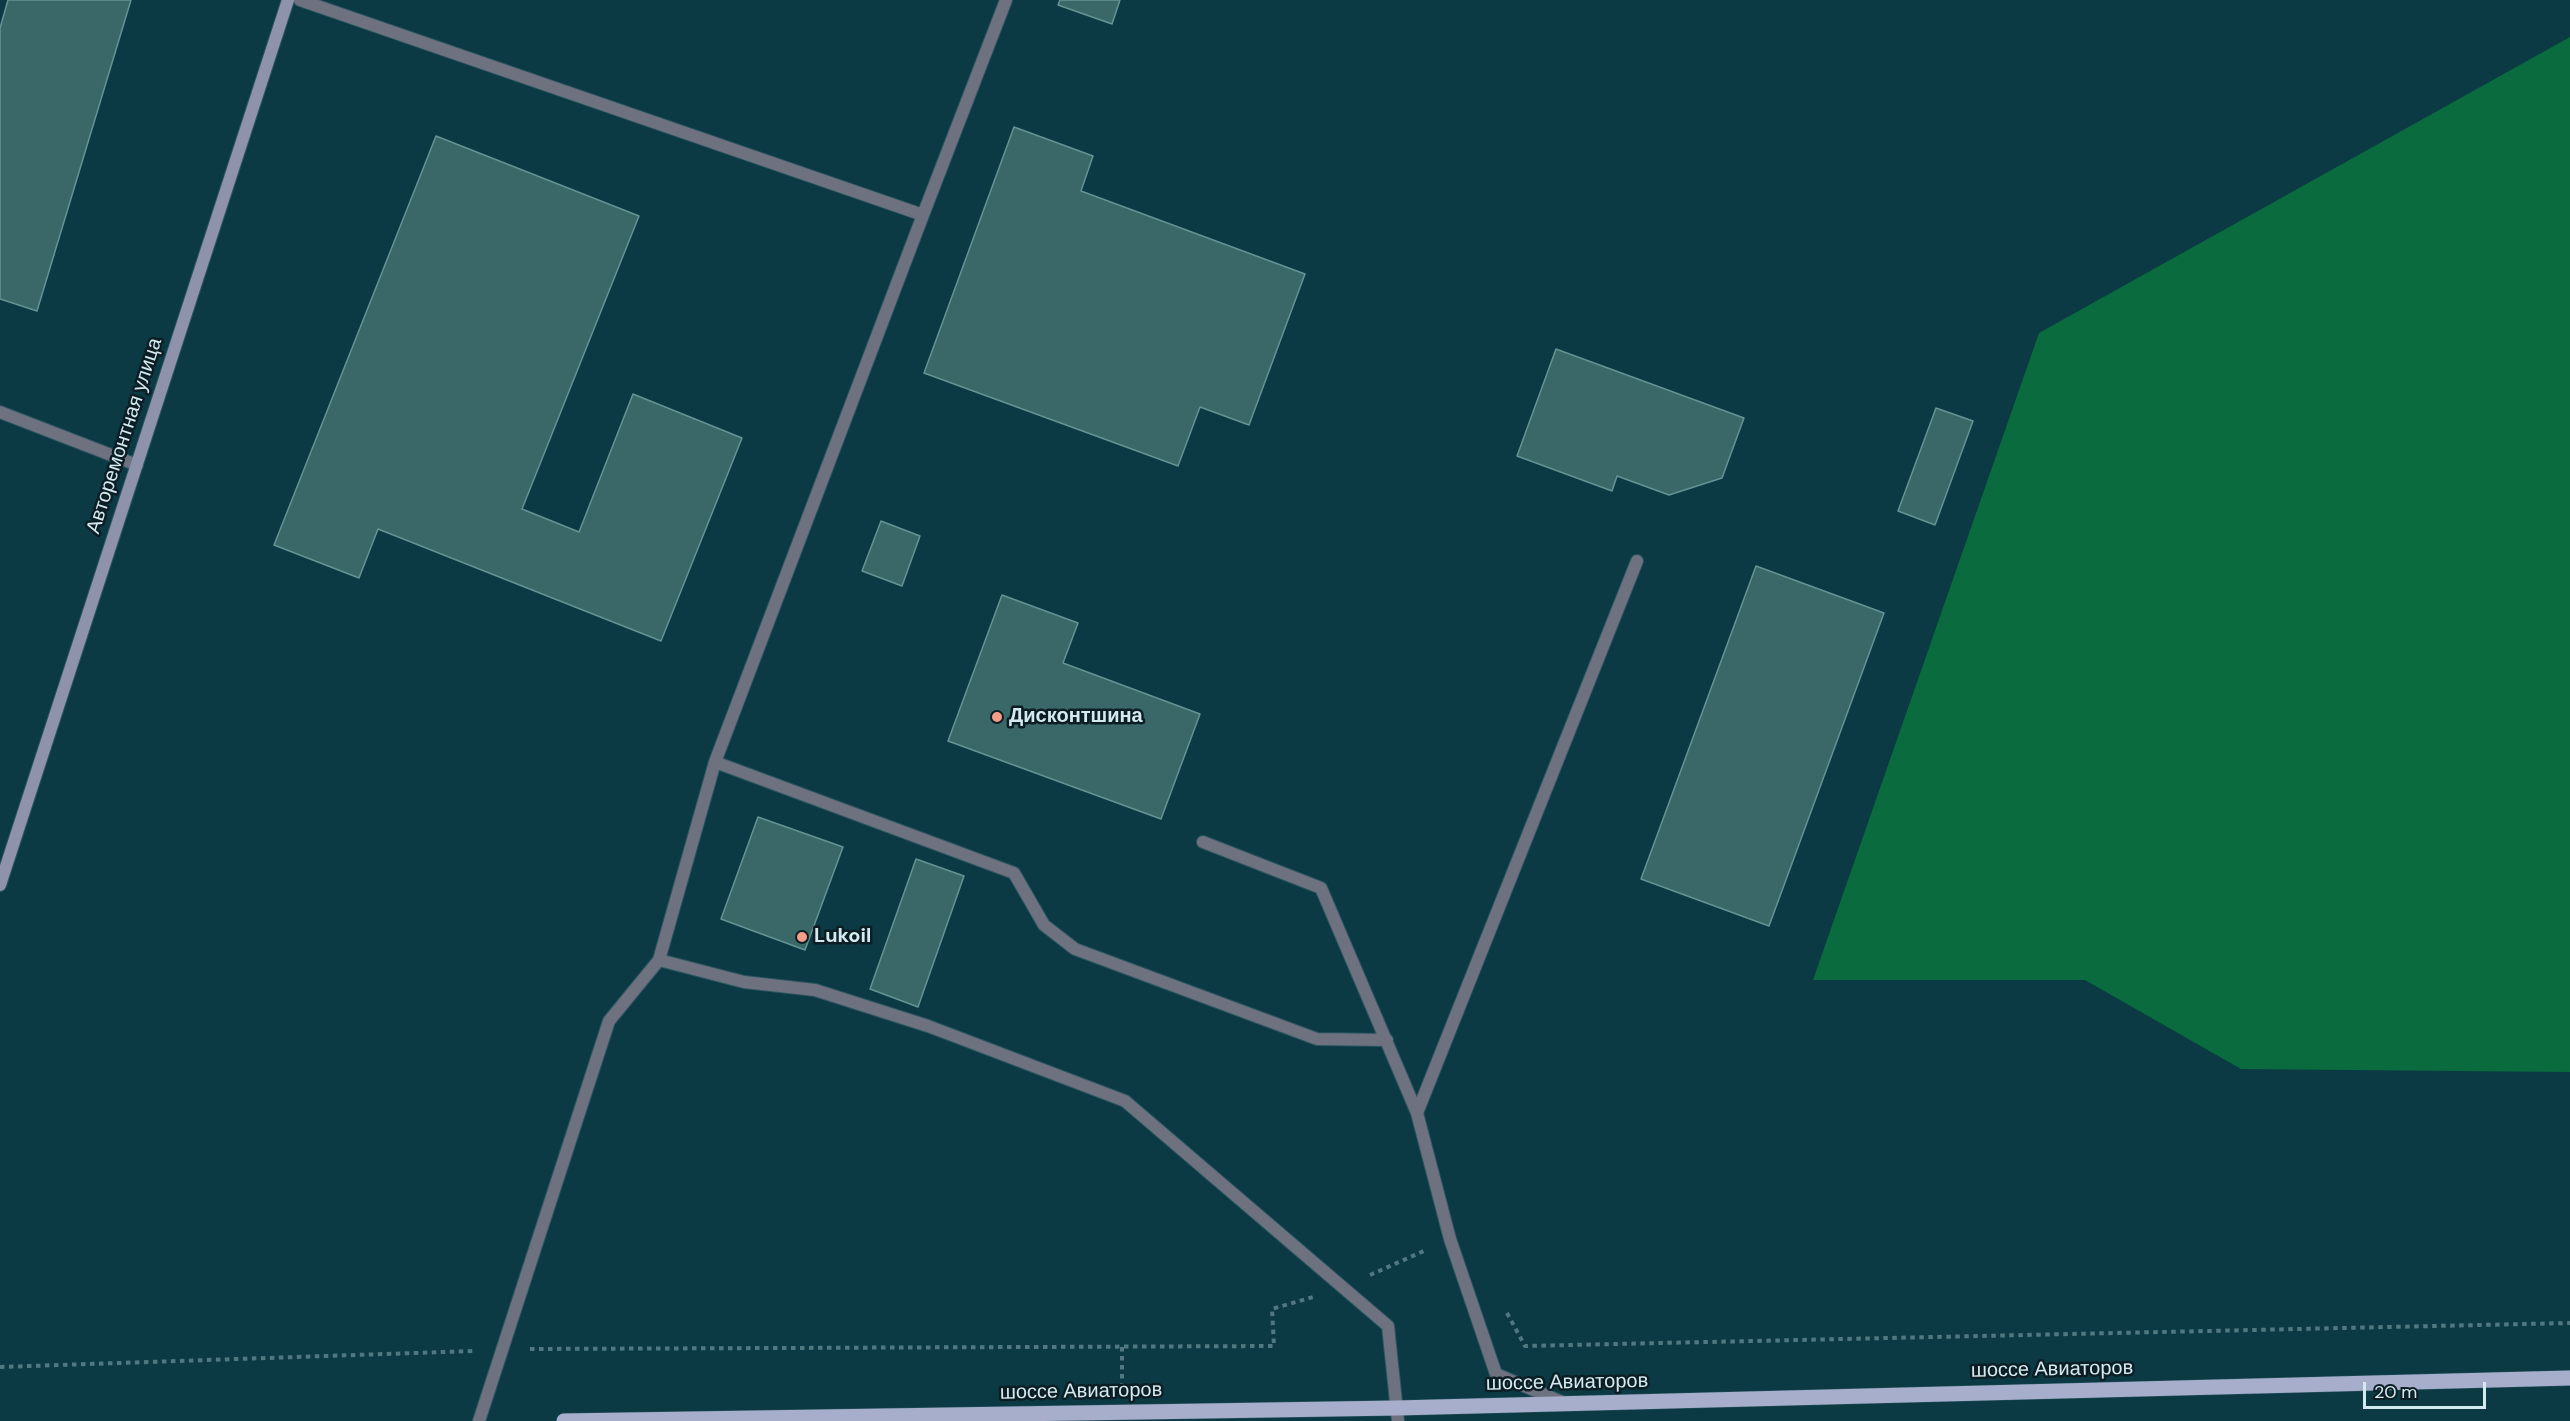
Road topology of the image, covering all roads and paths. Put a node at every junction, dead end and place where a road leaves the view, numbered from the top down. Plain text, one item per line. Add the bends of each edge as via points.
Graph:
1 (288, 0) edge
2 (300, 0) edge
3 (1006, 0) edge
4 (923, 215) junction
5 (0, 412) edge
6 (136, 465) junction
7 (1637, 561) dead end
8 (716, 762) junction
9 (1203, 842) dead end
10 (0, 885) edge
11 (659, 960) junction
12 (1386, 1040) junction
13 (1417, 1113) junction
14 (1450, 1239) junction
15 (1343, 1287) junction
16 (1503, 1305) dead end
17 (2570, 1323) edge
18 (502, 1350) junction
19 (0, 1367) edge
20 (2570, 1378) edge
21 (1566, 1404) junction
22 (1398, 1414) edge
23 (479, 1421) edge
24 (564, 1421) edge

1 - 6 main road, Авторемонтная улица
2 - 4 lane
3 - 4 lane
4 - 8 lane
5 - 6 lane
6 - 10 main road, Авторемонтная улица
7 - 13 lane
8 - 11 lane
8 - 12 lane via 1014,873 1044,925 1075,949 1317,1040
9 - 12 lane via 1321,888
11 - 15 lane via 744,982 815,990 928,1026 1125,1101
11 - 18 lane via 609,1021
12 - 13 lane
13 - 14 lane
14 - 15 path
14 - 21 lane via 1496,1374
15 - 18 path via 1272,1309 1274,1346
15 - 22 lane via 1388,1326
16 - 17 path via 1525,1346
18 - 19 path
18 - 23 lane
20 - 21 main road, шоссе Авиаторов
21 - 22 main road, шоссе Авиаторов
22 - 24 main road, шоссе Авиаторов

